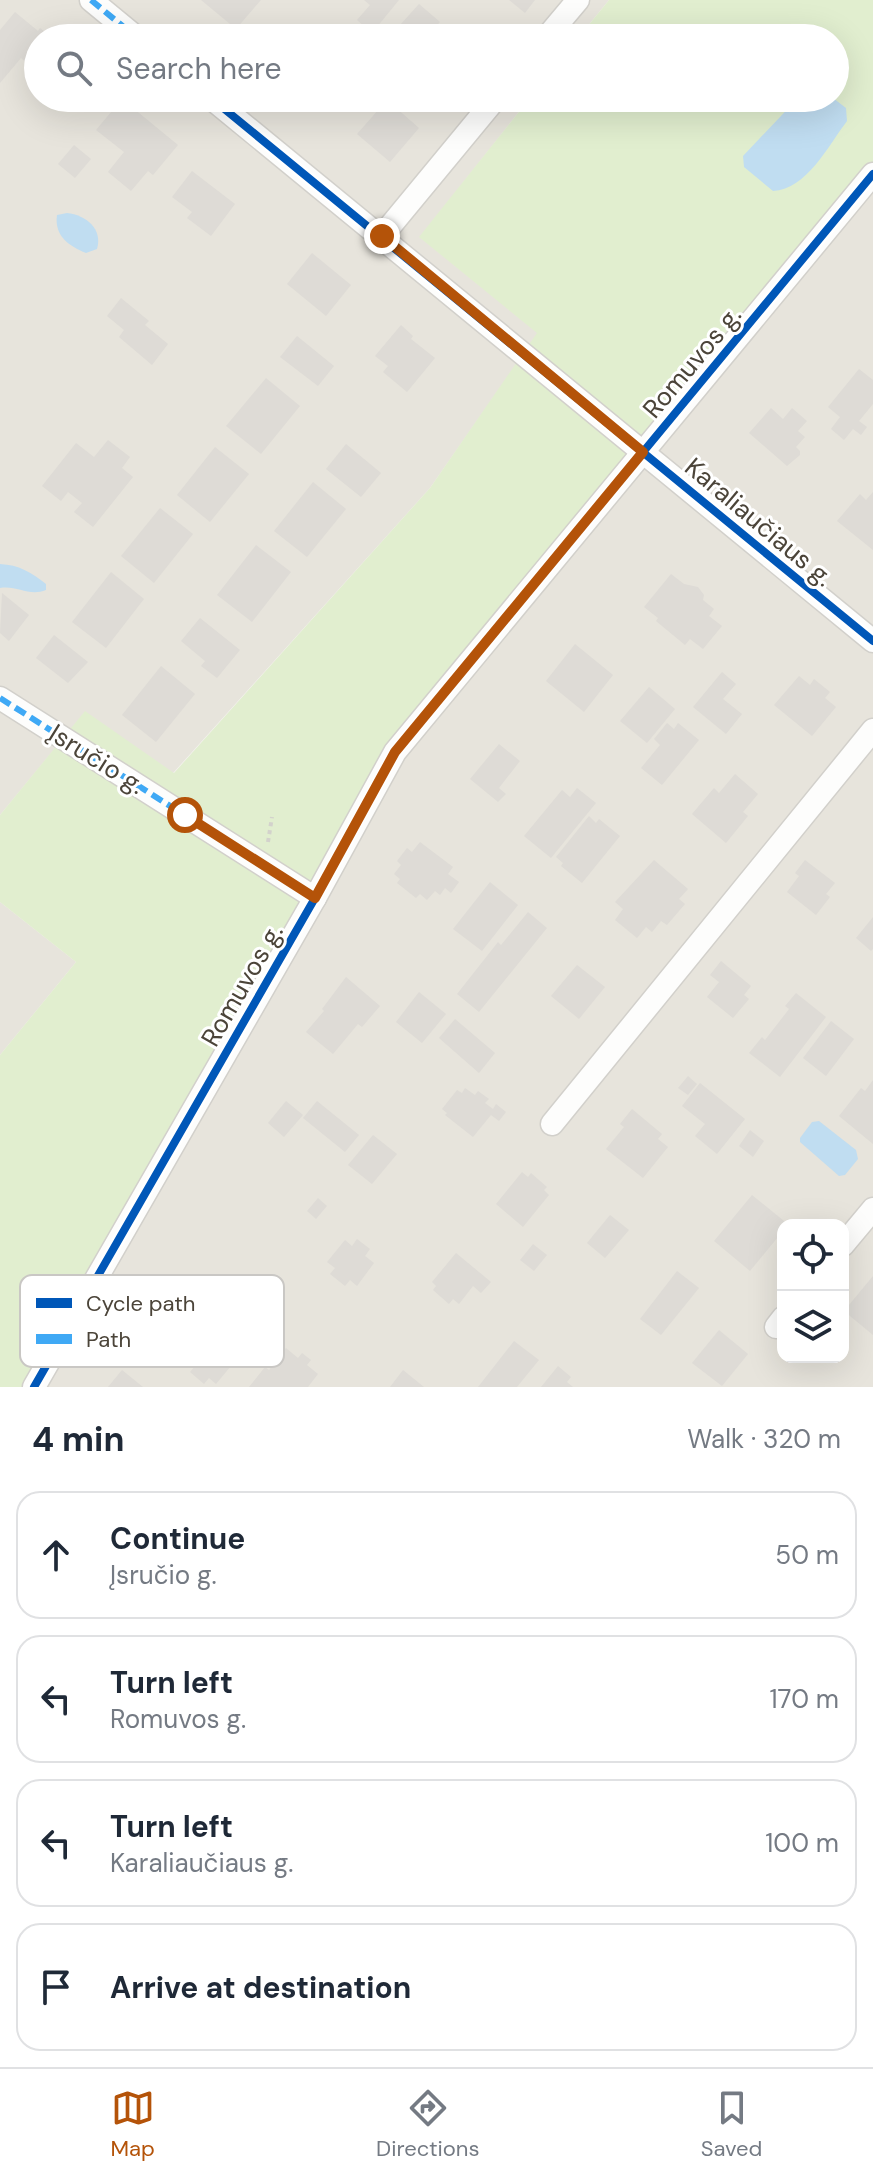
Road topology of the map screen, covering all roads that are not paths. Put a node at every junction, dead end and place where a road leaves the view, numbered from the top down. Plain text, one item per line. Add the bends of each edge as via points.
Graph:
1 (91, 0) edge
2 (578, 0) edge
3 (120, 24) edge
4 (558, 24) edge
5 (228, 112) edge
6 (484, 112) edge
7 (873, 174) edge
8 (382, 236) junction
9 (643, 452) junction
10 (873, 641) edge
11 (0, 698) edge
12 (873, 730) edge
13 (315, 898) junction
14 (552, 1124) dead end
15 (873, 1209) edge
16 (849, 1238) edge
17 (98, 1275) edge
18 (45, 1367) edge
19 (34, 1387) edge

1 - 3 street
2 - 4 street
5 - 8 street, Karaliaučiaus g.
6 - 8 street
7 - 9 street, Romuvos g.
8 - 9 street, Karaliaučiaus g.
9 - 10 street, Karaliaučiaus g.
9 - 13 street, Romuvos g. via 395,752
11 - 13 street, Įsručio g.
12 - 14 street
13 - 17 street, Romuvos g.
15 - 16 street
18 - 19 street, Romuvos g.

